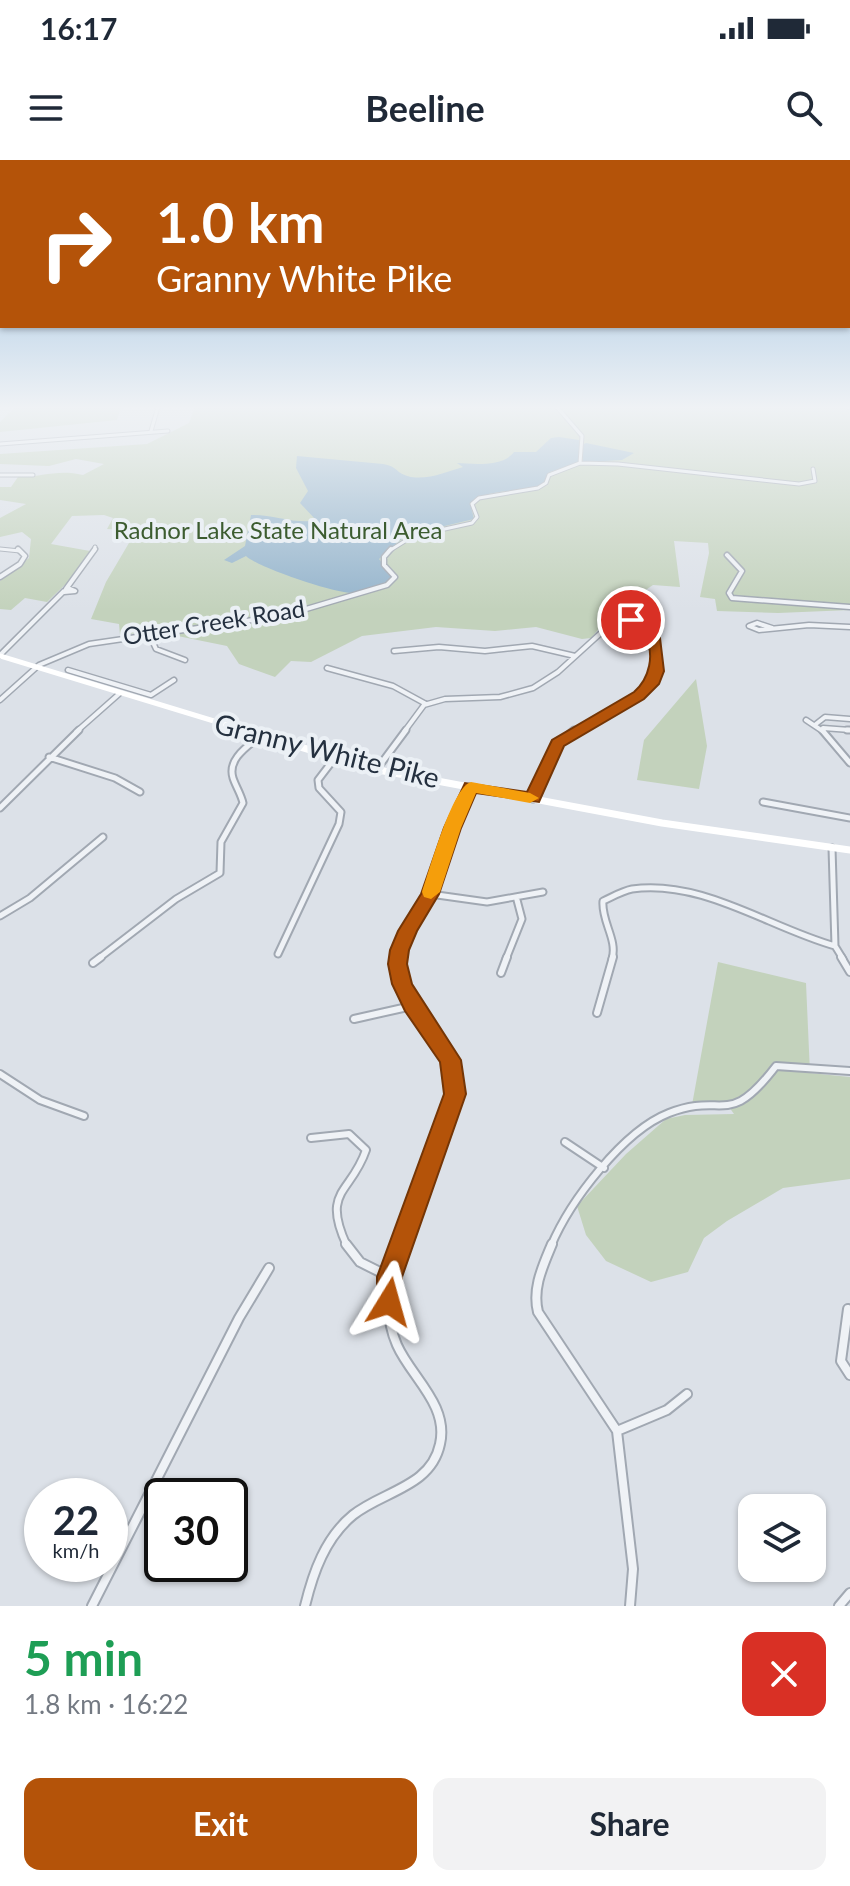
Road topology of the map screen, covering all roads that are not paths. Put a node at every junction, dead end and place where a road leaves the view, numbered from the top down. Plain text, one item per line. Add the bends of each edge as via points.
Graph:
1 (550, 474) edge
2 (715, 474) edge
3 (814, 474) edge
4 (0, 475) edge
5 (33, 475) dead end
6 (95, 547) dead end
7 (0, 549) edge
8 (727, 555) dead end
9 (0, 577) edge
10 (645, 603) dead end
11 (850, 607) edge
12 (615, 615) junction
13 (850, 627) edge
14 (772, 628) dead end
15 (149, 634) junction
16 (394, 651) dead end
17 (0, 655) edge
18 (575, 656) junction
19 (185, 660) dead end
20 (36, 667) junction
21 (327, 668) dead end
22 (68, 670) dead end
23 (101, 680) junction
24 (174, 680) dead end
25 (94, 685) junction
26 (119, 694) junction
27 (0, 700) edge
28 (426, 704) junction
29 (850, 719) edge
30 (806, 720) dead end
31 (816, 724) junction
32 (822, 729) junction
33 (850, 730) edge
34 (260, 736) junction
35 (48, 757) junction
36 (334, 759) junction
37 (850, 763) edge
38 (377, 769) junction
39 (471, 787) junction
40 (140, 792) dead end
41 (533, 799) junction
42 (763, 802) dead end
43 (0, 808) edge
44 (850, 818) edge
45 (103, 837) dead end
46 (832, 848) junction
47 (850, 850) edge
48 (543, 892) dead end
49 (430, 894) junction
50 (517, 900) junction
51 (0, 916) edge
52 (835, 946) junction
53 (278, 954) dead end
54 (93, 963) dead end
55 (850, 972) edge
56 (501, 973) dead end
57 (412, 1006) junction
58 (597, 1013) dead end
59 (354, 1019) dead end
60 (850, 1071) edge
61 (0, 1074) edge
62 (84, 1116) dead end
63 (311, 1138) dead end
64 (565, 1142) dead end
65 (604, 1168) junction
66 (269, 1268) dead end
67 (390, 1277) junction
68 (848, 1309) dead end
69 (850, 1375) edge
70 (687, 1394) dead end
71 (617, 1431) junction
72 (850, 1593) edge
73 (92, 1606) edge
74 (305, 1606) edge
75 (630, 1606) edge
76 (839, 1606) edge

1 - 15 street, Otter Creek Road via 538,488 479,498 472,504 477,517 472,523 400,542 384,559 395,578 387,585 286,615
2 - 3 street via 803,484 815,481
4 - 5 street
6 - 17 street via 65,590
7 - 9 street via 18,549 25,556
8 - 11 street via 742,571 729,592 732,598
10 - 12 street
12 - 18 street
12 - 41 street via 639,623 652,635 655,679 639,696 557,743
13 - 14 street
15 - 19 street via 157,650
15 - 20 street, Otter Creek Road via 89,644
16 - 18 street via 532,646
17 - 20 main road, Granny White Pike
18 - 28 street via 545,683 525,692
20 - 25 main road, Granny White Pike
20 - 27 street, Otter Creek Road
21 - 28 street via 395,687
22 - 23 street
23 - 24 street via 151,695
23 - 25 street
25 - 26 main road, Granny White Pike
26 - 34 main road, Granny White Pike
26 - 35 street
28 - 38 street
29 - 31 street via 825,717
30 - 31 street
31 - 32 street
32 - 33 street
32 - 37 street
34 - 36 main road, Granny White Pike
34 - 54 street via 232,766 243,803 221,842 220,873 176,899
35 - 40 street via 115,778
35 - 43 street
36 - 38 main road, Granny White Pike
36 - 53 street via 318,780 341,812 339,824
38 - 39 main road, Granny White Pike
39 - 41 main road, Granny White Pike
39 - 49 street
41 - 46 main road, Granny White Pike
42 - 44 street
45 - 51 street via 44,890
46 - 47 main road, Granny White Pike
46 - 52 street
48 - 50 street
49 - 50 street via 481,904
49 - 57 street via 400,950 399,975
50 - 56 street via 522,919
52 - 55 street
52 - 58 street via 796,936 696,894 667,888 613,893 603,901 602,913 615,950
57 - 59 street
57 - 67 street via 450,1060 455,1094
60 - 65 street via 776,1066 749,1100 730,1110 670,1112 646,1126
61 - 62 street via 38,1098
63 - 67 street via 339,1132 361,1140 366,1150 363,1163 337,1198 336,1210 351,1253
64 - 65 street
65 - 71 street via 562,1220 534,1294 538,1312
66 - 73 street
67 - 74 street via 396,1343 436,1404 441,1444 420,1478 354,1514 337,1531 323,1552
68 - 69 street via 841,1361
70 - 71 street via 667,1410
71 - 75 street via 633,1569
72 - 76 street

